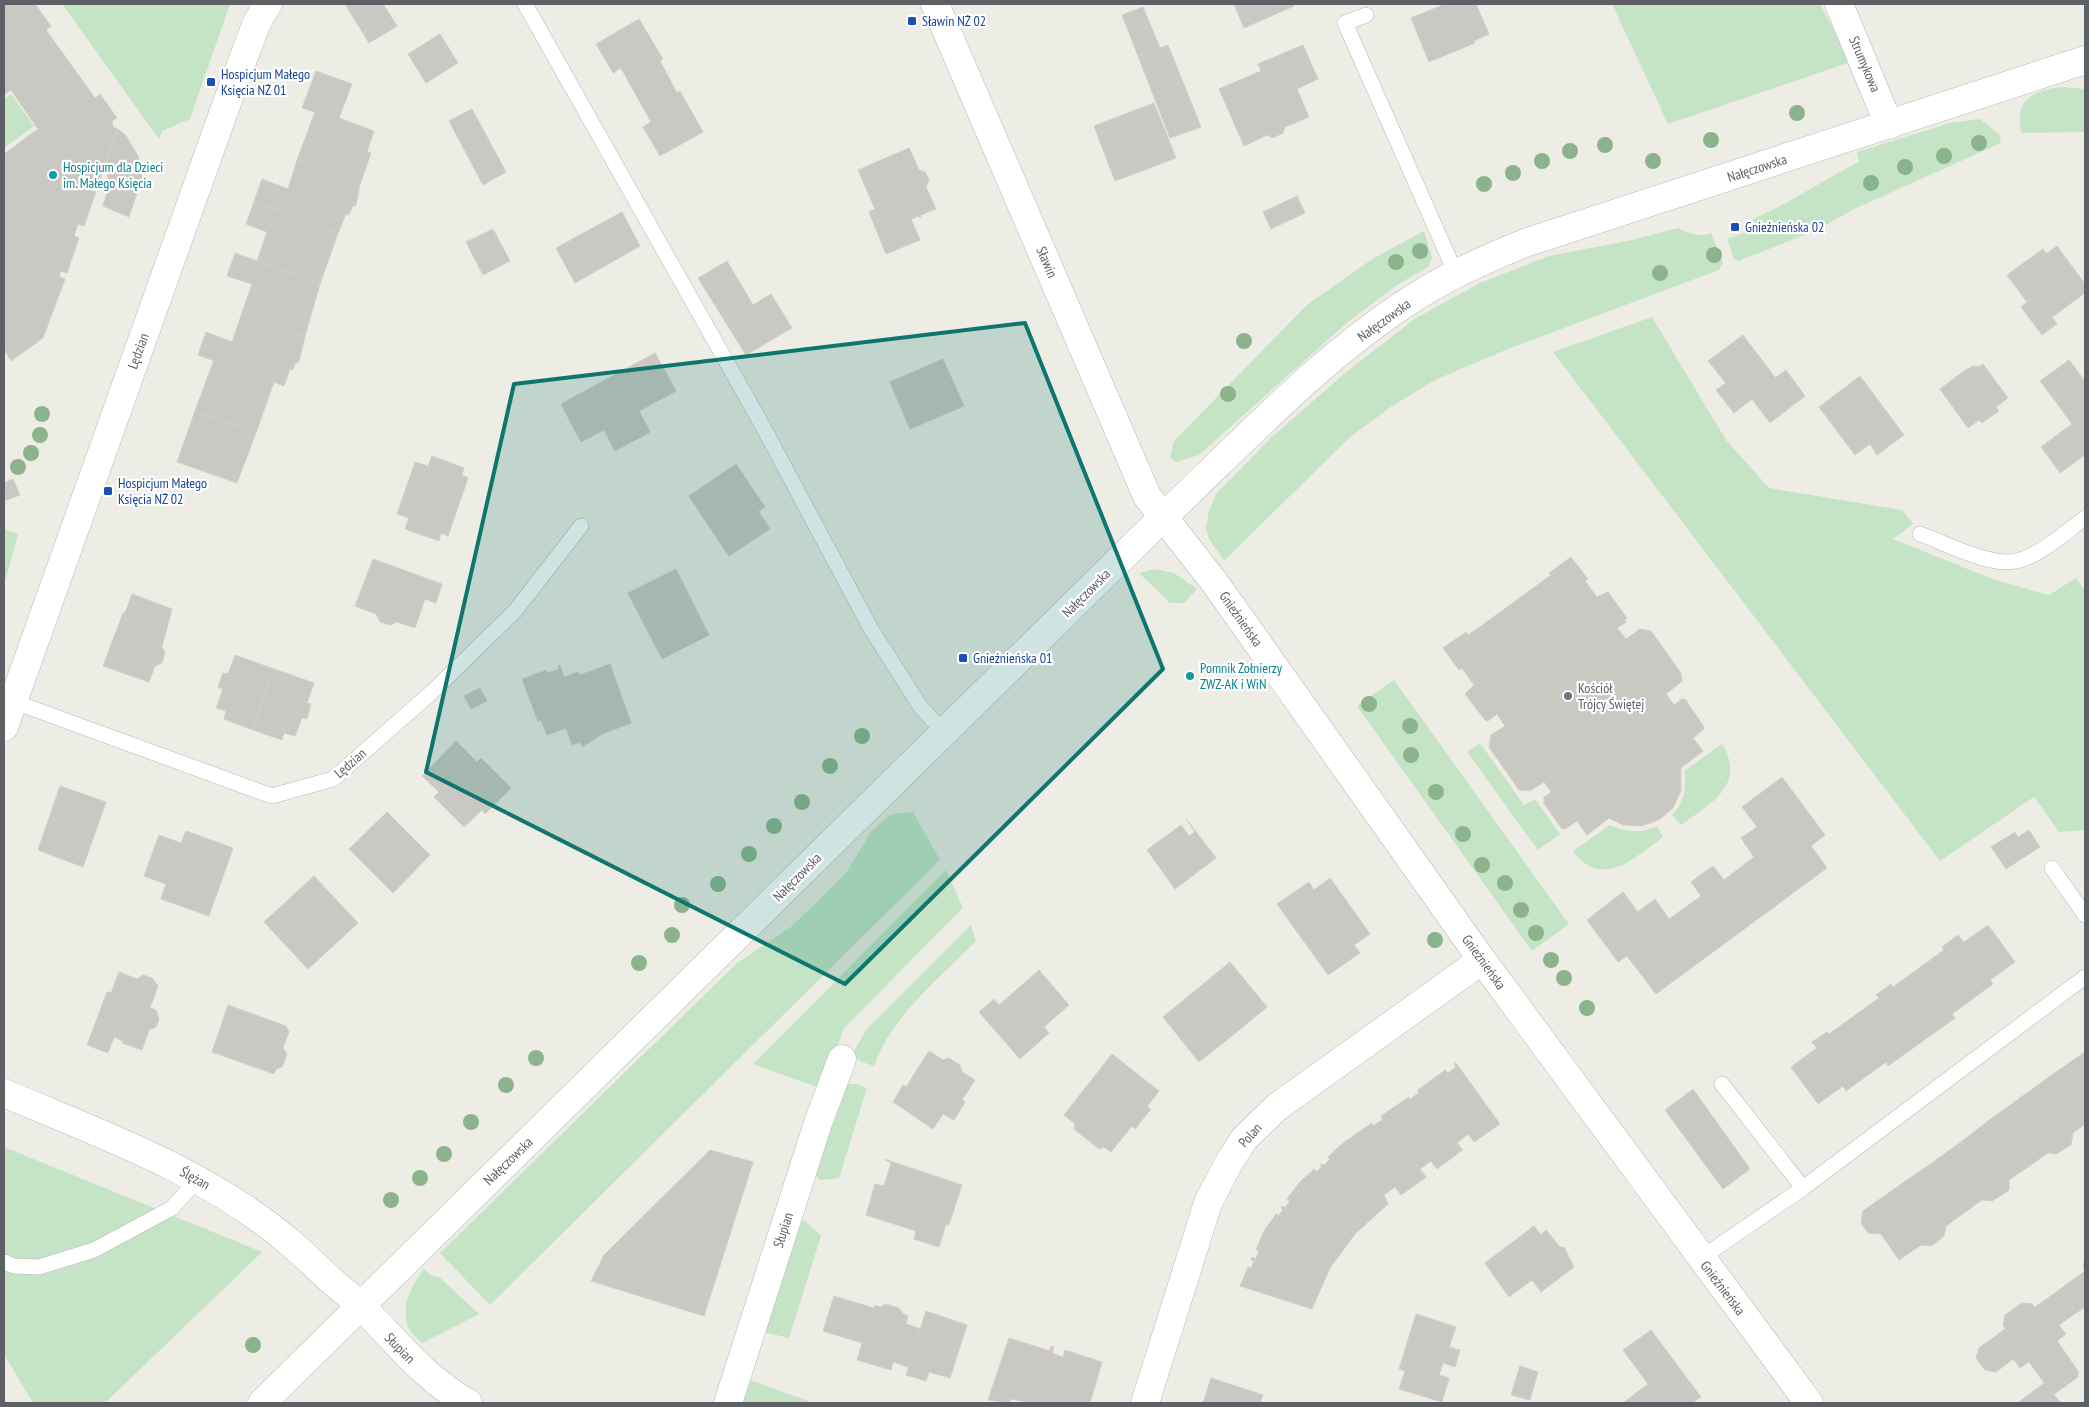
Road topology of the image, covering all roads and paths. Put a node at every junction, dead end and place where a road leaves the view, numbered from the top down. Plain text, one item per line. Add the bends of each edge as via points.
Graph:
1 (268, 4) edge
2 (525, 4) edge
3 (935, 4) edge
4 (1839, 4) edge
5 (1366, 15) dead end
6 (2085, 60) edge
7 (1889, 125) junction
8 (1456, 274) junction
9 (1163, 517) junction
10 (2085, 518) edge
11 (582, 526) dead end
12 (1920, 534) dead end
13 (12, 702) junction
14 (4, 727) edge
15 (944, 733) junction
16 (2052, 868) dead end
17 (2085, 915) edge
18 (1482, 960) junction
19 (2085, 977) edge
20 (842, 1059) dead end
21 (1722, 1084) dead end
22 (4, 1093) edge
23 (198, 1178) junction
24 (1803, 1188) junction
25 (1701, 1258) junction
26 (4, 1262) edge
27 (360, 1306) junction
28 (456, 1400) edge
29 (262, 1403) edge
30 (728, 1403) edge
31 (1145, 1403) edge
32 (1809, 1403) edge

1 - 13 street, Lędzian via 257,22 238,72
2 - 15 lane via 756,415 871,629 920,706
3 - 9 street, Sławin via 1143,490
4 - 7 street, Strumykowa
5 - 8 lane via 1345,23
6 - 7 street, Nałęczowska
7 - 8 street, Nałęczowska via 1552,233
8 - 9 street, Nałęczowska via 1409,301 1336,356
9 - 15 street, Nałęczowska
9 - 18 street, Gnieźnieńska via 1215,583
10 - 12 lane via 2032,555 2011,562 1985,558
11 - 13 lane, Lędzian via 515,611 431,692 333,779 272,796
13 - 14 street, Lędzian
15 - 27 street, Nałęczowska
16 - 17 lane
18 - 25 street, Gnieźnieńska
18 - 31 street, Polan via 1277,1107 1240,1145 1208,1203
19 - 24 lane
20 - 30 street, Słupian via 818,1122
21 - 24 lane
22 - 23 street, Ślężan via 152,1155
23 - 26 lane via 172,1208 94,1250 39,1267 14,1266
23 - 27 street, Ślężan via 273,1229
24 - 25 lane
25 - 32 street, Gnieźnieńska
27 - 28 street, Słupian via 415,1364
27 - 29 street, Nałęczowska

